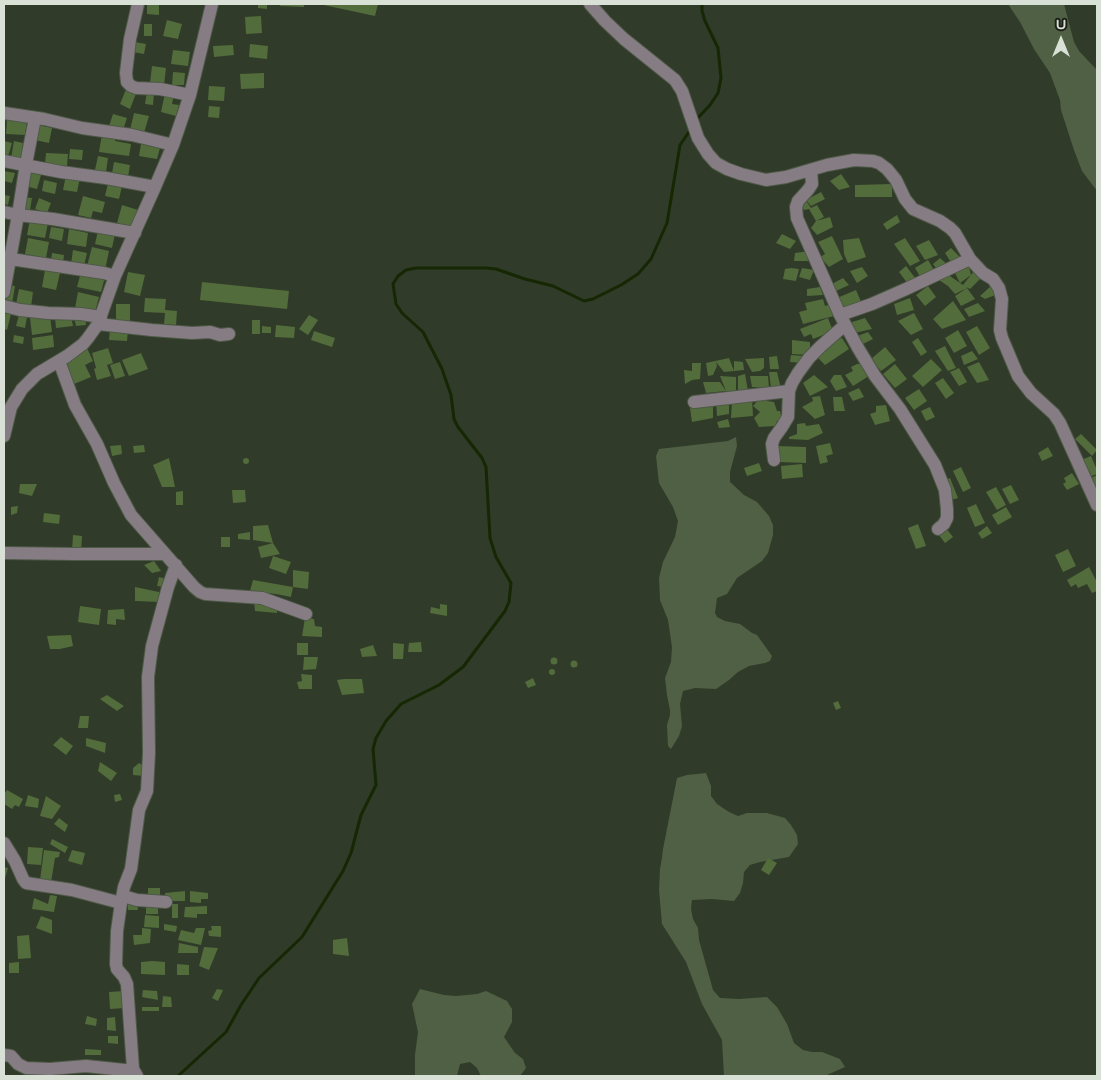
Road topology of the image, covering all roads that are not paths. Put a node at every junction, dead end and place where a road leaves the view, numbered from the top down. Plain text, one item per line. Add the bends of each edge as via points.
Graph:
1 (138, 4) edge
2 (212, 4) edge
3 (590, 4) edge
4 (190, 94) junction
5 (4, 113) edge
6 (35, 118) junction
7 (173, 145) junction
8 (4, 161) edge
9 (26, 164) junction
10 (811, 170) junction
11 (155, 187) junction
12 (4, 212) edge
13 (18, 215) junction
14 (135, 232) junction
15 (7, 258) edge
16 (970, 259) junction
17 (115, 276) junction
18 (4, 292) edge
19 (4, 306) edge
20 (843, 320) junction
21 (100, 321) junction
22 (229, 334) dead end
23 (59, 361) junction
24 (789, 391) junction
25 (694, 402) dead end
26 (4, 436) edge
27 (774, 460) dead end
28 (1097, 505) edge
29 (938, 529) dead end
30 (4, 553) edge
31 (165, 554) junction
32 (176, 565) junction
33 (306, 614) dead end
34 (4, 843) edge
35 (122, 900) junction
36 (166, 902) dead end
37 (4, 1055) edge
38 (136, 1074) edge

1 - 4 street via 130,39 127,82 136,88
2 - 4 street
3 - 10 street via 624,39 675,80 698,138 716,163 766,180
4 - 7 street
5 - 6 street
6 - 7 street
6 - 9 street
7 - 11 street
8 - 9 street
9 - 11 street
9 - 13 street
10 - 16 street via 854,160 879,163 896,180 909,205 950,228
10 - 20 street via 812,184 798,201 796,212
11 - 14 street
12 - 13 street
13 - 14 street
13 - 15 street
14 - 17 street
15 - 17 street
15 - 18 street
16 - 20 street
16 - 28 street via 999,288 1002,299 1000,330 1018,376 1054,414
17 - 21 street
19 - 21 street via 82,314
20 - 24 street via 809,358
20 - 29 street via 875,376 900,408 936,465 945,490 947,509 947,518
21 - 22 street via 152,330
21 - 23 street via 88,338
23 - 26 street via 37,374 22,389 11,407
23 - 31 street via 75,405 128,510
24 - 25 street
24 - 27 street via 788,417 772,444
30 - 31 street
31 - 32 street
32 - 33 street via 200,592 262,598
32 - 35 street via 152,646 148,677 147,790 139,810 131,868
34 - 35 street via 26,883
35 - 36 street
35 - 38 street via 116,964 127,984
37 - 38 street via 11,1056 26,1068 86,1066

